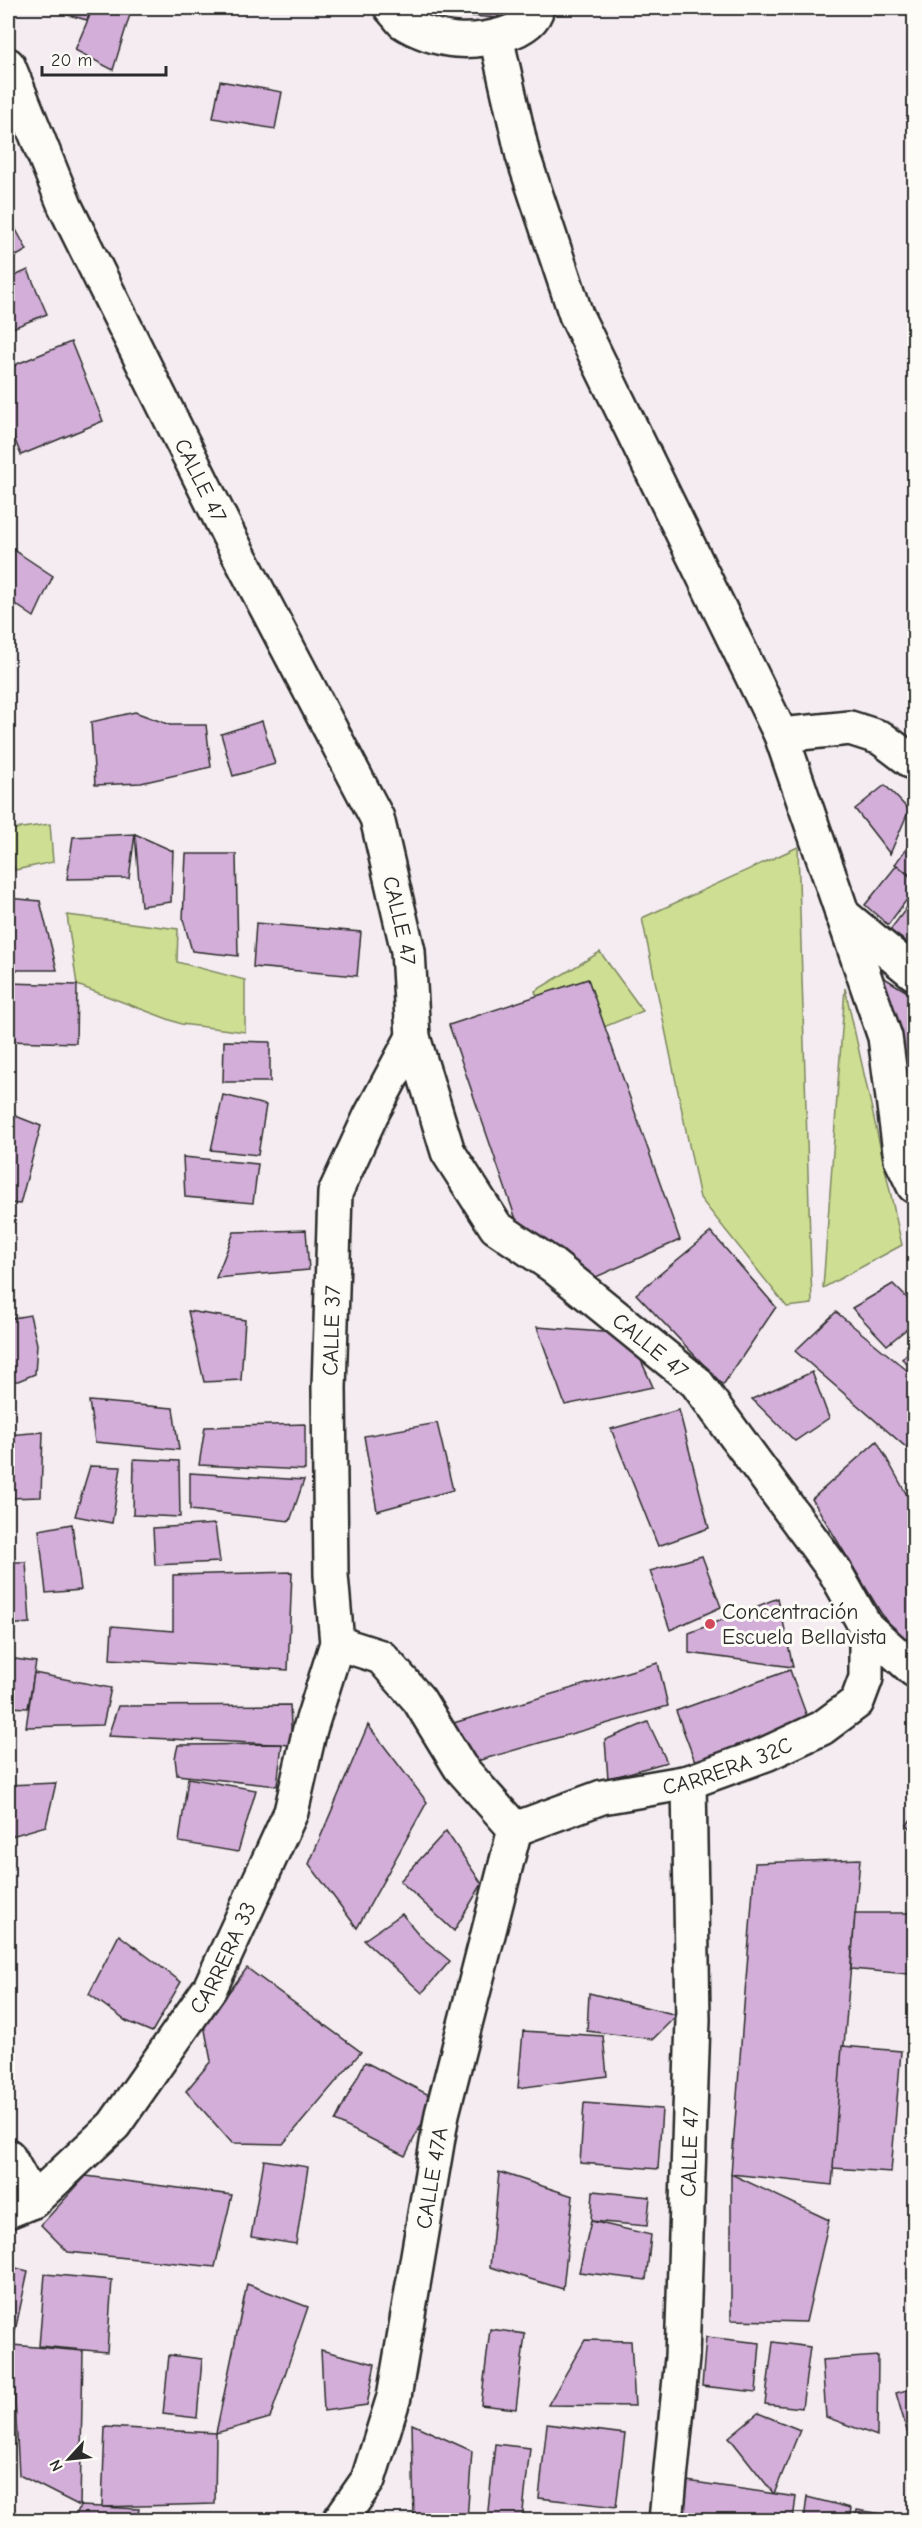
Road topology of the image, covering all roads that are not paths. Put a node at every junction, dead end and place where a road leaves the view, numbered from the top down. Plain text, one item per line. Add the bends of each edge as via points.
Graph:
1 (391, 8) edge
2 (537, 8) edge
3 (496, 37) junction
4 (8, 65) edge
5 (781, 735) junction
6 (915, 763) edge
7 (842, 914) junction
8 (915, 973) edge
9 (413, 1037) junction
10 (915, 1186) edge
11 (866, 1627) junction
12 (337, 1643) junction
13 (915, 1670) edge
14 (689, 1782) junction
15 (515, 1829) junction
16 (8, 2156) edge
17 (20, 2206) edge
18 (340, 2520) edge
19 (666, 2520) edge

1 - 3 street via 403,22 424,32 456,40
2 - 3 street via 535,18 521,28
3 - 5 street via 523,156 576,315
4 - 9 street, CALLE 47 via 65,206 229,536 377,818 408,951
5 - 6 street via 850,728 881,738
5 - 7 street
7 - 8 street
7 - 10 street via 885,1037 901,1159
9 - 11 street, CALLE 47 via 448,1152 496,1227 552,1265 696,1382 834,1570
9 - 12 street, CALLE 37 via 371,1114 335,1193 329,1388 331,1575
11 - 13 street, CALLE 47
11 - 14 street, CARRERA 32C via 866,1678 857,1702 822,1728 766,1754
12 - 15 street via 381,1657 420,1700 460,1767
12 - 17 street, CARRERA 33 via 310,1729 291,1812 210,1988 114,2125
14 - 15 street, CARRERA 32C via 602,1797
14 - 19 street, CALLE 47 via 693,2020 682,2358
15 - 18 street, CALLE 47A via 442,2114 394,2397 368,2480
16 - 17 street

